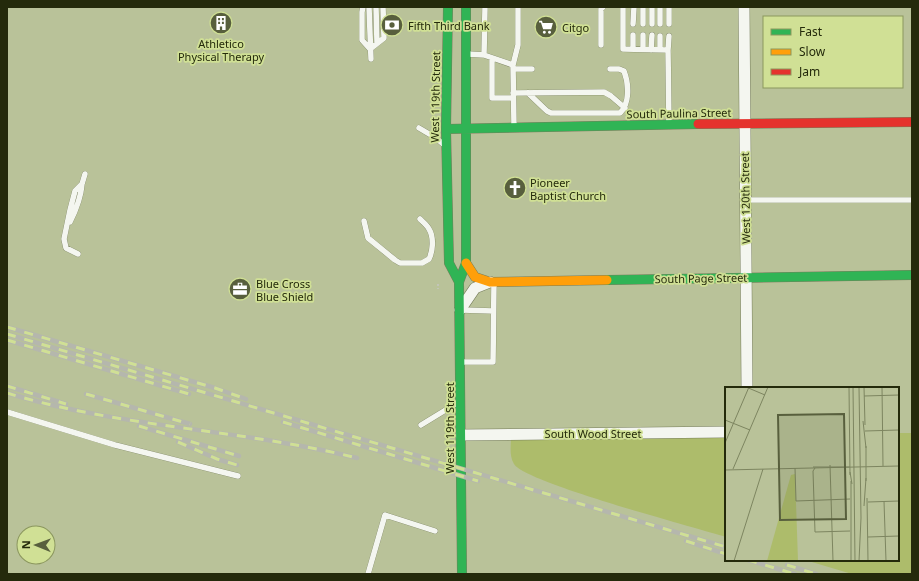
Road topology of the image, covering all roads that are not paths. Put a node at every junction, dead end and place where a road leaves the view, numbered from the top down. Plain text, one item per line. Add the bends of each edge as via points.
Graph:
1 (363, 7) edge
2 (369, 7) edge
3 (376, 7) edge
4 (383, 7) edge
5 (448, 7) edge
6 (466, 7) edge
7 (603, 7) edge
8 (623, 7) edge
9 (634, 7) edge
10 (643, 7) edge
11 (652, 7) edge
12 (660, 7) edge
13 (669, 7) edge
14 (744, 7) edge
15 (485, 9) edge
16 (516, 9) edge
17 (492, 10) dead end
18 (633, 24) dead end
19 (643, 24) dead end
20 (652, 24) dead end
21 (660, 24) dead end
22 (669, 24) dead end
23 (484, 28) junction
24 (492, 28) dead end
25 (633, 35) dead end
26 (643, 35) dead end
27 (652, 35) dead end
28 (660, 36) dead end
29 (669, 36) dead end
30 (377, 43) junction
31 (600, 45) dead end
32 (370, 49) junction
33 (633, 49) junction
34 (642, 49) junction
35 (651, 50) junction
36 (660, 50) junction
37 (668, 50) junction
38 (465, 54) junction
39 (484, 55) junction
40 (492, 58) junction
41 (370, 59) dead end
42 (513, 67) junction
43 (532, 69) dead end
44 (610, 69) dead end
45 (528, 93) junction
46 (513, 96) junction
47 (625, 108) junction
48 (912, 122) edge
49 (744, 123) junction
50 (669, 125) junction
51 (418, 128) dead end
52 (514, 128) junction
53 (446, 129) junction
54 (465, 129) junction
55 (446, 147) junction
56 (85, 174) dead end
57 (745, 200) junction
58 (912, 200) edge
59 (420, 219) dead end
60 (364, 221) dead end
61 (78, 254) dead end
62 (466, 262) junction
63 (912, 275) edge
64 (746, 277) junction
65 (459, 282) junction
66 (492, 282) junction
67 (460, 310) junction
68 (493, 311) junction
69 (460, 362) junction
70 (748, 387) edge
71 (461, 401) junction
72 (7, 412) edge
73 (421, 425) dead end
74 (725, 432) edge
75 (461, 435) junction
76 (238, 476) dead end
77 (436, 531) dead end
78 (368, 574) edge
79 (462, 574) edge

1 - 32 lane via 362,40
2 - 32 lane
3 - 30 lane
4 - 30 lane via 384,38
5 - 53 street, West 119th Street
6 - 38 street, West 119th Street
7 - 31 lane
8 - 33 lane via 623,49
9 - 18 lane
10 - 19 lane
11 - 20 lane
12 - 21 lane
13 - 22 lane
14 - 49 street, West 120th Street
15 - 17 lane
15 - 23 lane
16 - 42 lane via 518,45
23 - 24 lane
23 - 39 lane
25 - 33 lane
26 - 34 lane
27 - 35 lane
28 - 36 lane
29 - 37 lane
30 - 32 lane
32 - 41 lane
33 - 34 lane
34 - 35 lane
35 - 36 lane
36 - 37 lane
37 - 50 lane
38 - 39 lane
38 - 54 street, West 119th Street
39 - 40 lane
40 - 42 lane
40 - 46 lane via 492,98
42 - 43 lane
42 - 46 lane
44 - 47 lane via 624,71 627,78
45 - 46 lane
45 - 47 lane via 604,92
45 - 47 lane via 551,113 620,112
46 - 52 lane
48 - 49 street, South Paulina Street
49 - 50 street, South Paulina Street
49 - 57 street, West 120th Street
50 - 52 street, South Paulina Street
51 - 55 lane
52 - 54 street, South Paulina Street
53 - 54 street, South Paulina Street
53 - 55 street, West 119th Street
54 - 62 street, West 119th Street
55 - 65 street, West 119th Street via 449,263
56 - 61 lane via 76,211 64,239 66,248
57 - 58 lane
57 - 64 street, West 120th Street
59 - 60 lane via 432,236 431,256 422,263 400,263 390,258 368,238
62 - 65 street, West 119th Street
62 - 66 street, South Page Street via 475,277
63 - 64 street, South Page Street
64 - 66 street, South Page Street
64 - 70 street, West 120th Street
65 - 67 street, West 119th Street
66 - 67 street, South Page Street via 475,288
66 - 68 lane
67 - 68 lane
67 - 69 street, West 119th Street
68 - 69 lane via 493,362
69 - 71 street, West 119th Street
71 - 73 lane
71 - 75 street, West 119th Street
72 - 76 lane via 115,445
74 - 75 street, South Wood Street
75 - 79 street, West 119th Street
77 - 78 lane via 385,515

